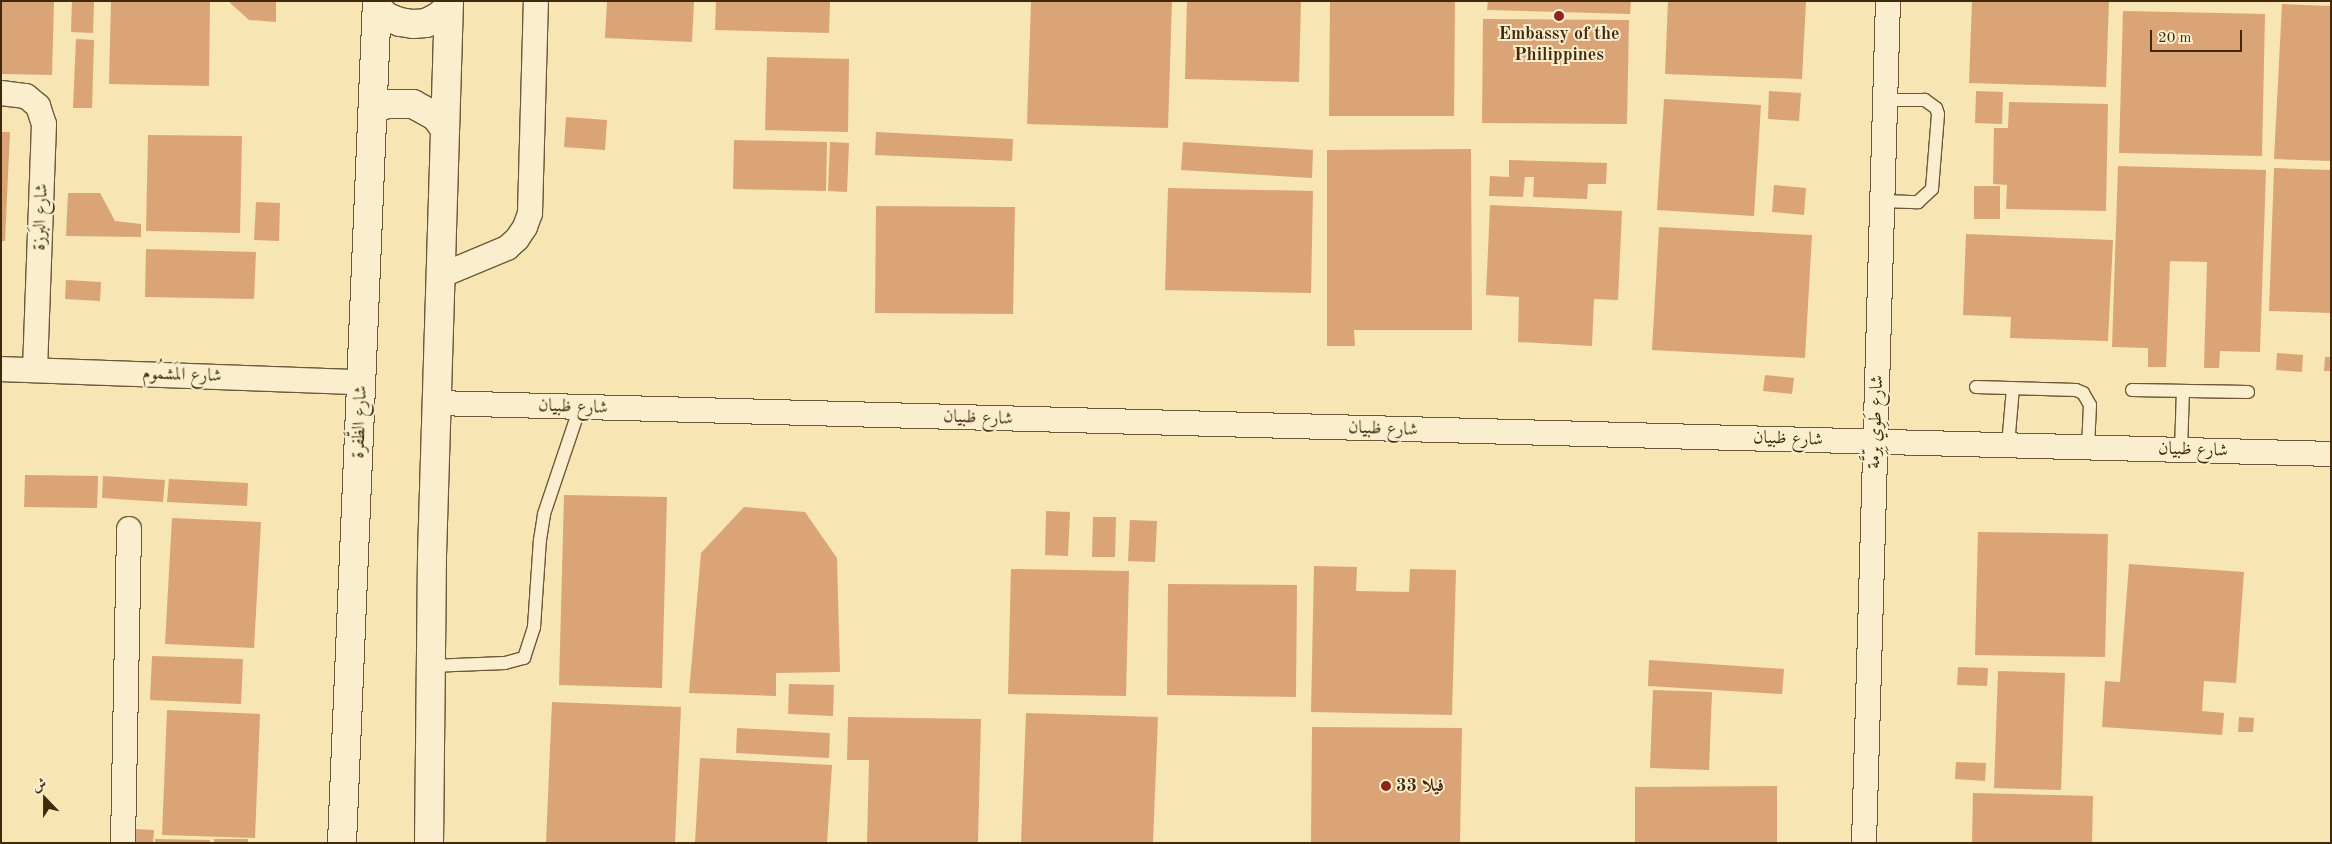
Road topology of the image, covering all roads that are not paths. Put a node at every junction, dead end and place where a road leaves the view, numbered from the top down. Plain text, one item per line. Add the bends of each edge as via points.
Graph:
1 (536, 1) edge
2 (1888, 1) edge
3 (377, 4) edge
4 (448, 4) edge
5 (1, 93) edge
6 (1885, 100) junction
7 (374, 109) junction
8 (444, 128) junction
9 (1882, 201) junction
10 (440, 276) junction
11 (1, 369) edge
12 (35, 370) junction
13 (362, 382) junction
14 (1976, 387) dead end
15 (2013, 388) junction
16 (2132, 390) dead end
17 (2183, 391) junction
18 (2248, 392) dead end
19 (436, 404) junction
20 (580, 407) junction
21 (1875, 442) junction
22 (2008, 445) junction
23 (2088, 447) junction
24 (2181, 450) junction
25 (2331, 454) edge
26 (129, 529) dead end
27 (430, 666) junction
28 (123, 843) edge
29 (342, 843) edge
30 (429, 843) edge
31 (1864, 843) edge

1 - 10 street via 530,213 525,228 507,248
2 - 6 street, شارع طَوِي بِرِّمَّة
3 - 4 main road via 387,17 412,24 426,23 438,17
3 - 7 main road, شارع الظَّفرة
4 - 8 main road
5 - 12 street, شارع البَرزة via 26,96 38,106 44,124
6 - 9 street, شارع طَوِي بِرِّمَّة
6 - 9 lane via 1925,100 1936,108 1938,114 1932,190 1918,202
7 - 8 main road via 393,103 413,104 436,117
7 - 13 main road, شارع الظَّفرة
8 - 10 main road
9 - 21 street, شارع طَوِي بِرِّمَّة
10 - 19 main road
11 - 12 street, شارع المَشمُوم
12 - 13 street, شارع المَشمُوم
13 - 29 main road, شارع الظَّفرة
14 - 15 lane
15 - 22 lane
15 - 23 lane via 2083,392 2090,405
16 - 17 lane
17 - 18 lane
17 - 24 lane
19 - 20 street, شارع ظبيان
19 - 27 main road
20 - 21 street, شارع ظبيان
20 - 27 lane via 544,514 534,627 524,658 505,663
21 - 22 street, شارع ظبيان
21 - 31 street, شارع طَوِي بِرِّمَّة
22 - 23 street, شارع ظبيان
23 - 24 street, شارع ظبيان
24 - 25 street, شارع ظبيان
26 - 28 street
27 - 30 main road

